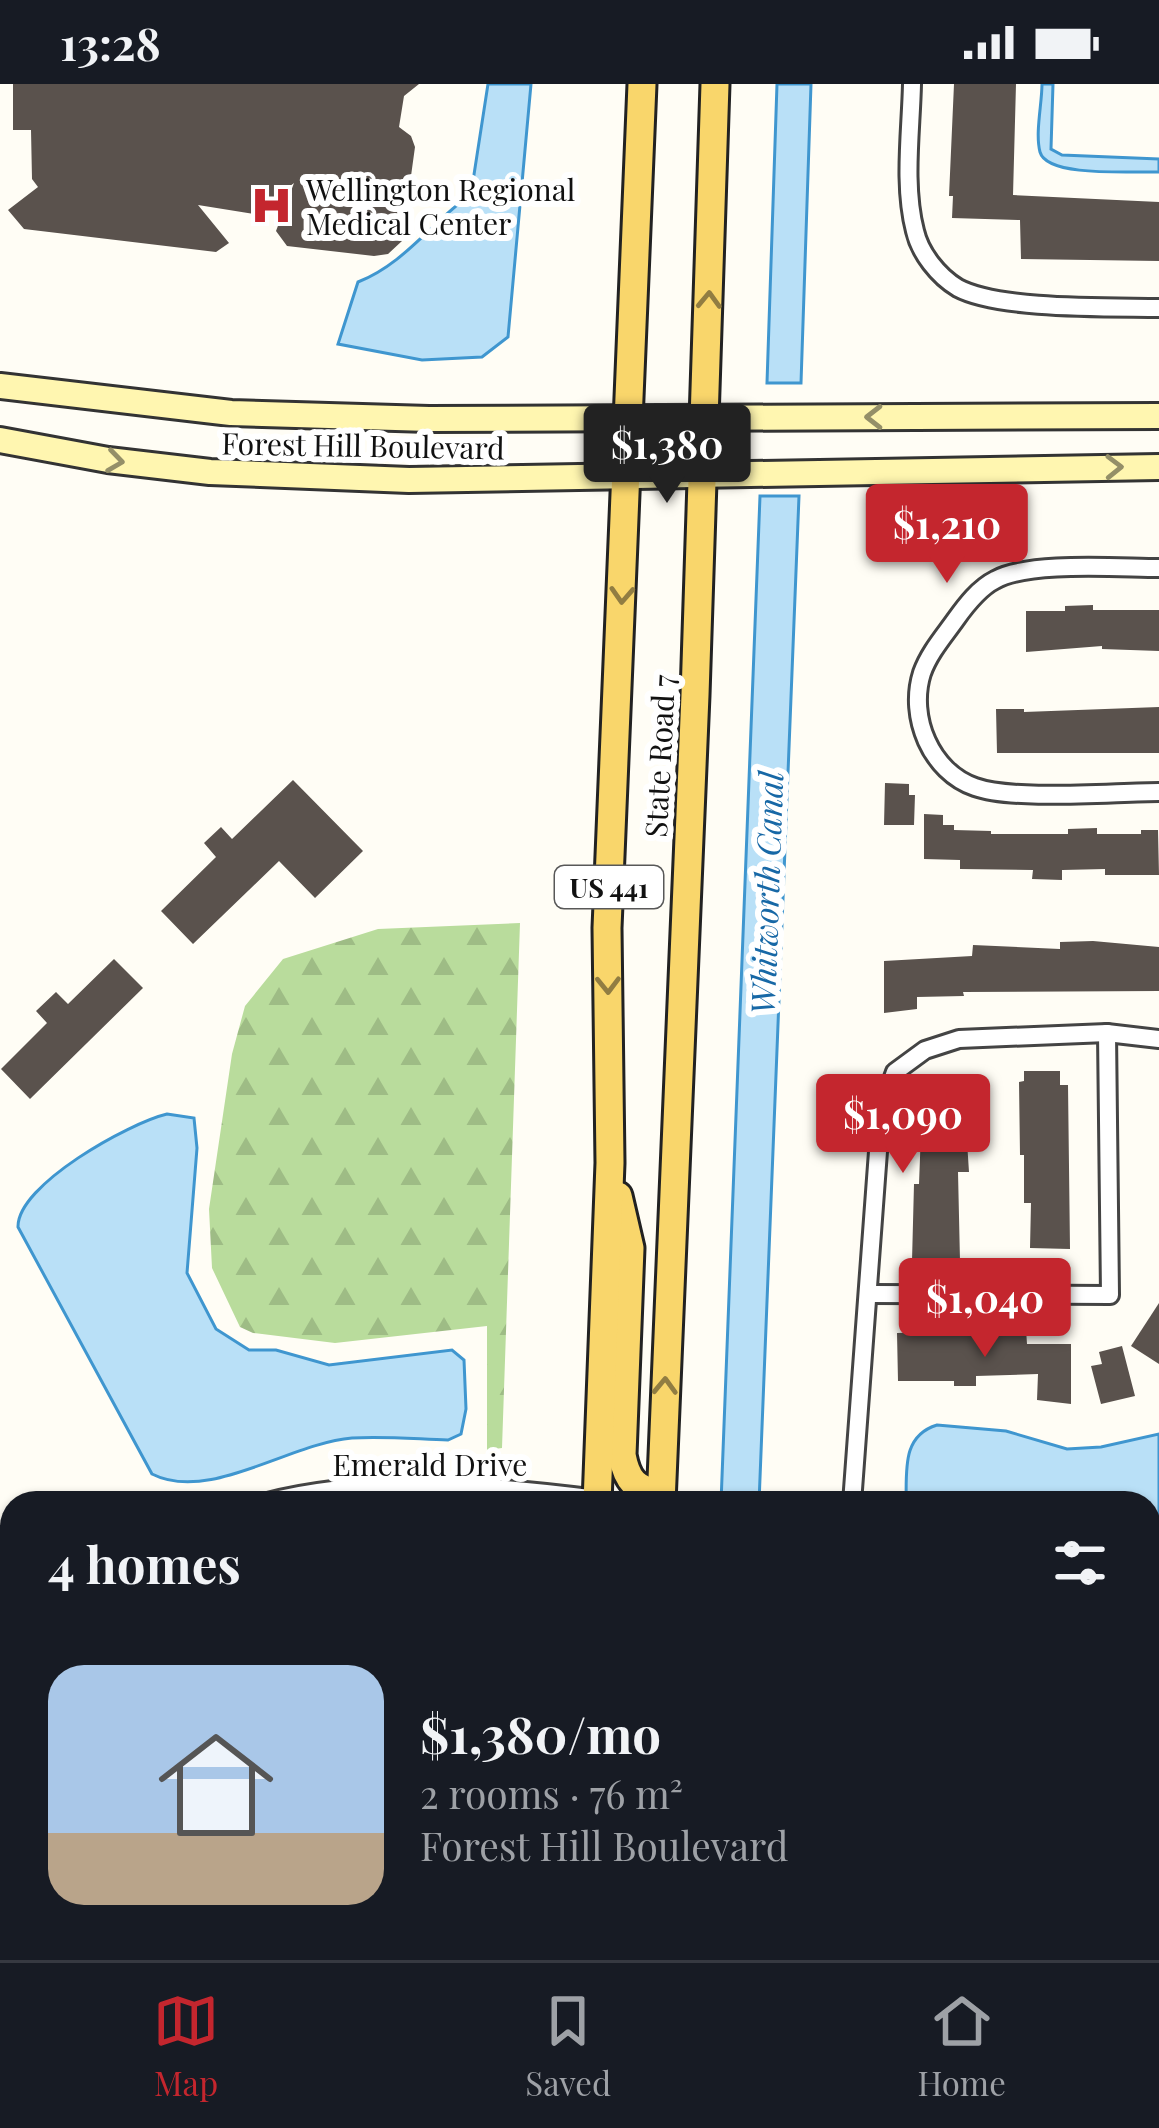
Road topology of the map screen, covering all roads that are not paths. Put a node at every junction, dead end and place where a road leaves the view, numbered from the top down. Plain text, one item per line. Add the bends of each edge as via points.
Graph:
1 (642, 84) edge
2 (716, 84) edge
3 (912, 84) edge
4 (1159, 308) edge
5 (0, 386) edge
6 (1159, 416) edge
7 (630, 417) junction
8 (705, 417) junction
9 (0, 440) edge
10 (1159, 467) edge
11 (703, 474) junction
12 (627, 478) junction
13 (1159, 568) edge
14 (1159, 792) edge
15 (1107, 1033) junction
16 (1159, 1039) edge
17 (610, 1163) junction
18 (869, 1294) junction
19 (322, 1491) edge
20 (514, 1491) edge
21 (598, 1491) edge
22 (641, 1491) edge
23 (661, 1491) edge
24 (853, 1491) edge

1 - 7 main road, State Road 7 / US 441
8 -> 2 main road, State Road 7 / US 441
3 - 4 street via 909,196 915,235 933,267 959,288 991,298
5 - 7 main road, Forest Hill Boulevard via 231,413
6 -> 8 main road, Forest Hill Boulevard
7 - 8 main road, Forest Hill Boulevard
7 - 12 main road, State Road 7 / US 441
8 - 11 main road, State Road 7 / US 441
9 -> 12 main road, Forest Hill Boulevard via 210,472
11 -> 10 main road, Forest Hill Boulevard
11 - 12 main road, Forest Hill Boulevard
23 -> 11 main road, State Road 7 / US 441
12 -> 17 main road, State Road 7 / US 441 via 607,928
13 - 14 street via 1039,569 996,578 968,602 921,675 918,706 932,752 974,787
15 - 16 street
15 - 18 street via 959,1039 895,1072 881,1112
15 - 18 street via 1110,1295
17 - 21 main road, State Road 7 / US 441
17 - 22 main road via 630,1248 622,1454 626,1476
18 - 24 street
19 - 20 street, Emerald Drive

